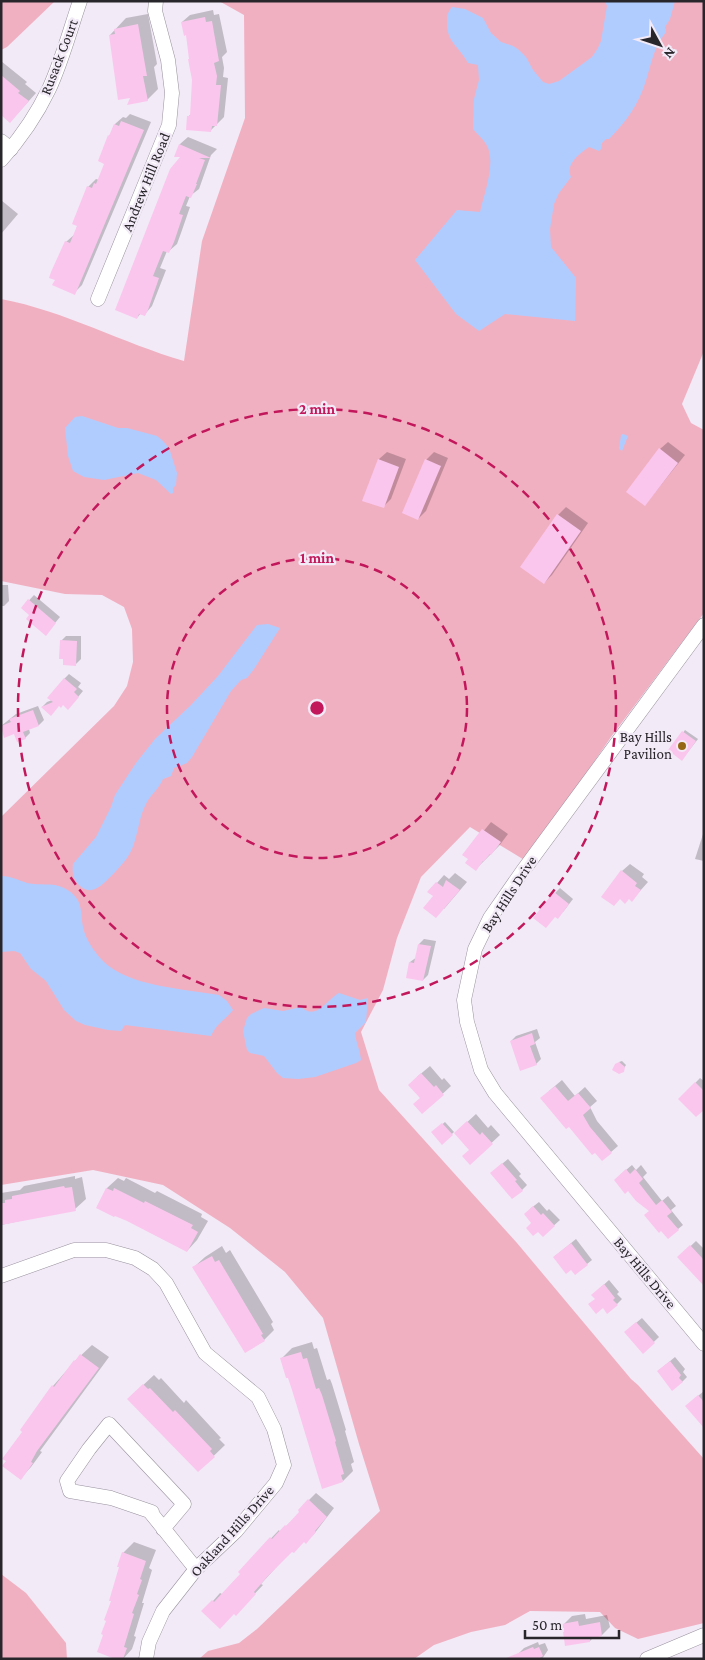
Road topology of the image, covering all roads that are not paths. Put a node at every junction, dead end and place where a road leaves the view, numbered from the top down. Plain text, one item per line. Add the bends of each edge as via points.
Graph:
1 (80, 1) edge
2 (156, 1) edge
3 (6, 145) edge
4 (1, 160) edge
5 (98, 299) dead end
6 (704, 625) edge
7 (1, 1276) edge
8 (704, 1344) edge
9 (163, 1529) junction
10 (196, 1569) junction
11 (704, 1635) edge
12 (146, 1659) edge
13 (647, 1659) edge

1 - 3 street, Rusack Court via 48,90 32,118
2 - 5 street, Andrew Hill Road via 155,11 168,60 172,93 168,125
3 - 4 street, Rusack Court
6 - 8 street, Bay Hills Drive via 490,918 475,949 464,1000 472,1044 481,1070 495,1093
7 - 10 street, Oakland Hills Drive via 74,1250 106,1250 135,1258 166,1283 205,1353 258,1397 274,1429 284,1464 276,1483 260,1503
9 - 9 street via 152,1512 111,1498 70,1491 67,1481 109,1424 184,1504
9 - 10 street
10 - 12 street, Oakland Hills Drive via 163,1611 149,1642
11 - 13 street

